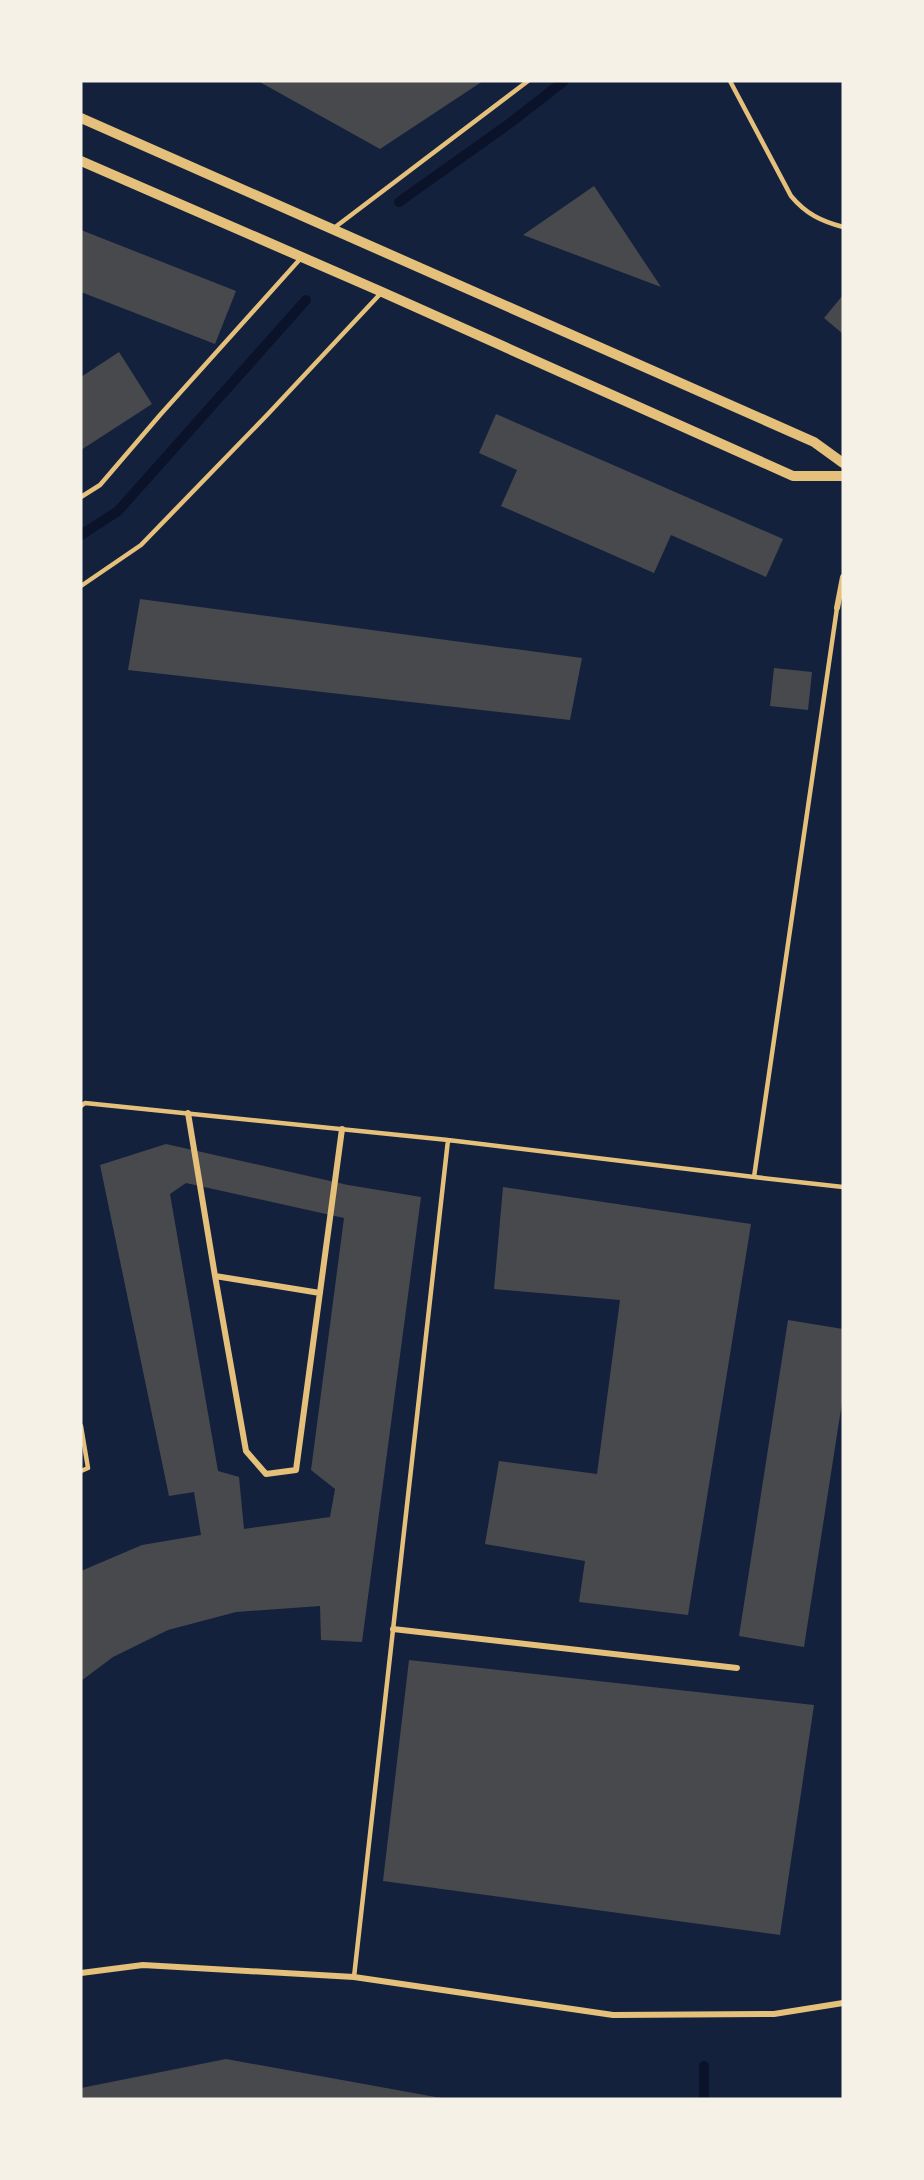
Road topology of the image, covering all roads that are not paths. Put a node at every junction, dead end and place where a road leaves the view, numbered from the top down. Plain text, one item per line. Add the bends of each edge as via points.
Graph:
1 (528, 81) edge
2 (730, 81) edge
3 (81, 118) edge
4 (81, 161) edge
5 (843, 227) edge
6 (332, 230) junction
7 (301, 258) junction
8 (382, 292) junction
9 (843, 464) edge
10 (843, 477) edge
11 (81, 497) edge
12 (843, 577) edge
13 (81, 586) edge
14 (837, 608) joint
15 (81, 1106) edge
16 (188, 1113) junction
17 (342, 1129) junction
18 (448, 1140) junction
19 (754, 1177) junction
20 (843, 1187) edge
21 (215, 1276) junction
22 (320, 1293) junction
23 (81, 1426) edge
24 (81, 1471) edge
25 (393, 1629) junction
26 (737, 1668) dead end
27 (81, 1973) edge
28 (354, 1977) junction
29 (843, 2003) edge

1 - 6 lane
2 - 5 lane via 791,196 802,210 823,222
3 - 6 street
4 - 7 street
6 - 9 street via 814,442
7 - 8 street
7 - 11 lane via 100,485
8 - 10 street via 793,476
8 - 13 lane via 141,545
12 - 14 street
14 - 19 lane
15 - 16 lane via 85,1103
16 - 17 lane
16 - 21 street
17 - 18 lane
17 - 22 street
18 - 19 lane
18 - 25 lane
19 - 20 lane
21 - 22 street
21 - 22 street via 246,1450 266,1474 296,1470
23 - 24 lane via 88,1468
25 - 26 street
25 - 28 lane
27 - 28 street via 143,1965
28 - 29 street via 614,2015 774,2014

